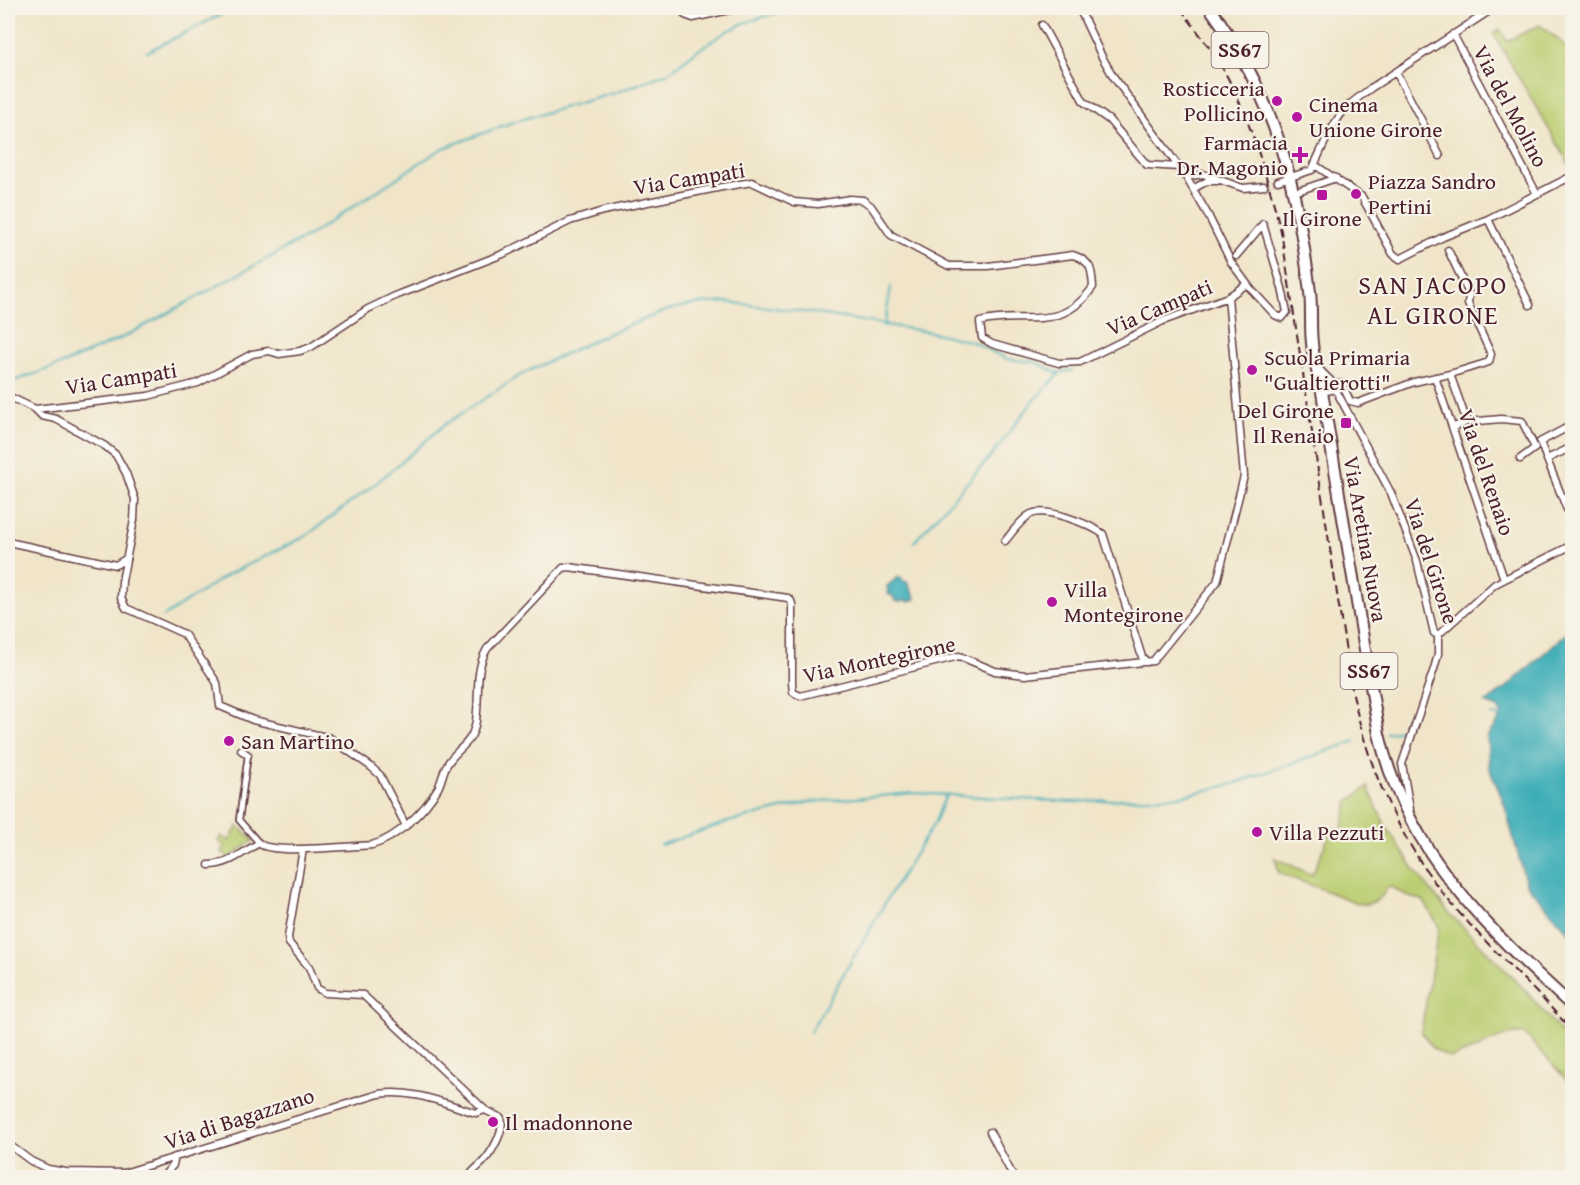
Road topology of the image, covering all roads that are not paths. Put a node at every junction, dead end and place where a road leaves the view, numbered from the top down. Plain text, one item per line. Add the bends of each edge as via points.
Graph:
1 (686, 8) edge
2 (738, 8) edge
3 (1079, 8) edge
4 (1210, 8) edge
5 (1494, 8) edge
6 (1042, 25) dead end
7 (1453, 34) junction
8 (1396, 72) junction
9 (1440, 156) dead end
10 (1315, 165) junction
11 (1179, 167) junction
12 (1572, 176) edge
13 (1186, 177) junction
14 (1291, 178) junction
15 (1336, 178) junction
16 (1218, 181) junction
17 (1278, 181) tunnel mouth
18 (1263, 186) tunnel mouth
19 (1193, 189) junction
20 (1295, 192) junction
21 (1537, 194) junction
22 (1488, 219) junction
23 (1448, 250) dead end
24 (1236, 256) dead end
25 (1247, 284) junction
26 (1228, 297) junction
27 (1530, 304) dead end
28 (1317, 367) junction
29 (1450, 374) junction
30 (1436, 377) junction
31 (1335, 389) junction
32 (1322, 392) junction
33 (8, 396) edge
34 (35, 409) junction
35 (1467, 422) junction
36 (1572, 426) edge
37 (1453, 427) junction
38 (1572, 447) edge
39 (1520, 459) dead end
40 (1547, 459) junction
41 (1572, 522) edge
42 (1005, 541) dead end
43 (8, 542) edge
44 (1572, 545) edge
45 (128, 558) junction
46 (116, 566) junction
47 (123, 577) junction
48 (1504, 579) junction
49 (1438, 635) junction
50 (1147, 662) junction
51 (217, 683) junction
52 (224, 695) dead end
53 (242, 750) dead end
54 (248, 755) joint
55 (1414, 824) junction
56 (406, 826) junction
57 (259, 843) junction
58 (303, 849) junction
59 (209, 865) dead end
60 (1572, 1006) edge
61 (485, 1110) junction
62 (990, 1132) dead end
63 (8, 1144) edge
64 (175, 1157) junction
65 (162, 1178) edge
66 (468, 1178) edge
67 (1014, 1178) edge

1 - 2 street via 685,15 693,18
3 - 11 street via 1113,76
4 - 14 main road, SS67 via 1251,71 1275,126
5 - 7 street
6 - 11 street via 1084,102 1109,120 1146,165
7 - 8 street
7 - 21 street, Via del Molino
8 - 9 street
8 - 10 street via 1347,107
10 - 14 street via 1311,171
10 - 15 street
11 - 13 street
12 - 21 street
13 - 16 street via 1203,174
13 - 19 street
14 - 17 street
14 - 20 main road, SS67
15 - 20 street
15 - 22 street via 1362,197 1393,254 1400,259
16 - 18 street via 1244,188
16 - 19 street via 1207,181
19 - 25 street via 1231,262
20 - 28 main road, Via Aretina Nuova / SS67
21 - 22 street
22 - 27 street
23 - 29 street via 1491,354 1490,362
24 - 25 street via 1263,224 1284,296 1285,315 1275,315
25 - 26 street, Via Campati
26 - 34 street, Via Campati via 1162,321 1080,362 1059,363 992,344 982,338 980,322 1034,320 1063,313 1093,287 1084,258 1073,255 988,266 949,266 891,235 863,200 794,202 752,182 570,221 502,254 368,309 300,351 252,354 198,383 148,396
26 - 50 street via 1244,476 1217,582 1159,656
28 - 31 street, Via del Girone
28 - 32 main road, Via Aretina Nuova / SS67
29 - 30 street
29 - 35 street
30 - 31 street via 1355,403 1342,384
30 - 37 street, Via del Renaio
31 - 32 street
31 - 49 street, Via del Girone via 1392,493 1415,554 1429,618
32 - 55 main road, Via Aretina Nuova / SS67 via 1379,734 1387,765
33 - 34 street
34 - 45 street via 116,455 135,499
35 - 37 street
35 - 39 street via 1522,421 1535,448
36 - 40 street via 1540,442
37 - 48 street, Via del Renaio
38 - 40 street
40 - 41 street
42 - 50 street via 1029,515 1036,513 1081,522 1103,534 1142,657
43 - 46 street
44 - 48 street
45 - 46 street
45 - 47 street
46 - 47 street
47 - 51 street via 121,598 126,608 184,634
48 - 49 street
49 - 55 street, Via del Girone via 1434,669 1402,764
50 - 56 street, Via Montegirone via 1025,675 994,671 959,656 800,696 793,692 792,604 788,598 569,567 559,571 487,649 481,659 477,717 471,738 447,763 439,787
51 - 52 street
51 - 56 street via 220,706 253,720 330,738 370,766 380,775
53 - 54 street
54 - 57 street via 239,820
55 - 60 main road, Via Aretina Nuova / SS67 via 1437,865 1486,923
56 - 58 street via 381,842
57 - 58 street via 269,848
57 - 59 street via 221,865
58 - 61 street via 288,937 309,967 317,988 325,993 363,995
61 - 64 street, Via di Bagazzano via 476,1113 415,1093 379,1094
61 - 66 street via 501,1118 502,1126 493,1147
62 - 67 street
63 - 64 street, Via di Bagazzano via 31,1161 66,1172 124,1173
64 - 65 street

